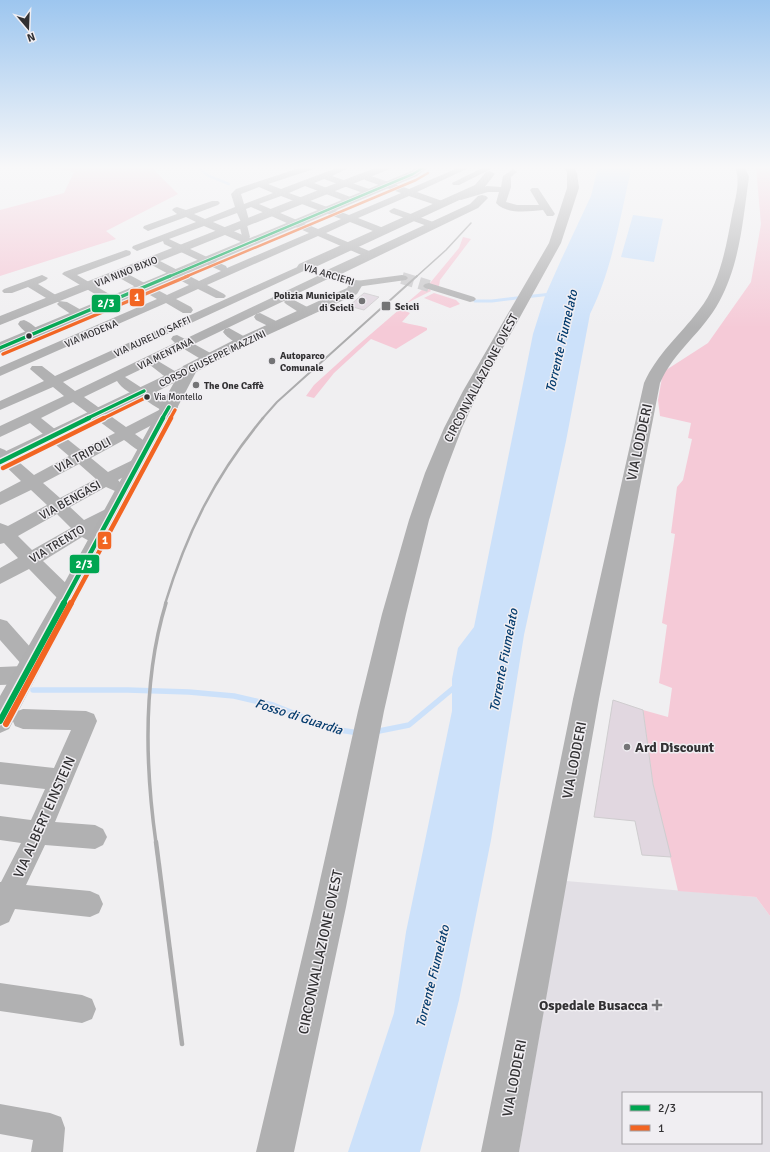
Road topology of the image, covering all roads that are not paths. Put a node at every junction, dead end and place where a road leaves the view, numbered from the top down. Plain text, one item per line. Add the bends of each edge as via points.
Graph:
1 (164, 221) edge
2 (201, 221) edge
3 (207, 221) edge
4 (243, 221) edge
5 (251, 221) edge
6 (291, 221) edge
7 (301, 221) edge
8 (345, 221) edge
9 (355, 221) edge
10 (373, 221) edge
11 (404, 221) edge
12 (422, 221) edge
13 (442, 221) edge
14 (563, 221) edge
15 (736, 221) edge
16 (204, 222) junction
17 (296, 223) junction
18 (243, 224) junction
19 (365, 224) junction
20 (433, 225) junction
21 (382, 231) junction
22 (225, 232) junction
23 (317, 233) junction
24 (332, 239) junction
25 (164, 241) junction
26 (320, 244) dead end
27 (349, 246) junction
28 (255, 247) junction
29 (137, 248) dead end
30 (181, 249) junction
31 (126, 253) dead end
32 (370, 255) junction
33 (152, 261) junction
34 (206, 261) junction
35 (347, 266) junction
36 (304, 267) junction
37 (225, 270) junction
38 (177, 273) junction
39 (120, 274) junction
40 (330, 274) junction
41 (42, 278) dead end
42 (402, 278) tunnel mouth
43 (29, 283) junction
44 (356, 284) junction
45 (199, 285) junction
46 (88, 286) junction
47 (429, 286) tunnel mouth
48 (146, 287) junction
49 (260, 287) junction
50 (8, 291) dead end
51 (224, 298) junction
52 (168, 299) junction
53 (470, 299) dead end
54 (285, 300) junction
55 (59, 302) junction
56 (117, 303) junction
57 (307, 312) junction
58 (193, 313) junction
59 (135, 314) junction
60 (255, 314) junction
61 (83, 317) junction
62 (0, 321) edge
63 (19, 321) junction
64 (155, 325) junction
65 (276, 326) junction
66 (101, 328) junction
67 (224, 330) junction
68 (35, 333) junction
69 (120, 341) junction
70 (243, 341) junction
71 (68, 343) junction
72 (185, 344) junction
73 (2, 345) edge
74 (87, 356) junction
75 (209, 358) junction
76 (153, 363) junction
77 (32, 365) junction
78 (189, 369) junction
79 (0, 372) edge
80 (173, 376) junction
81 (119, 379) junction
82 (53, 382) junction
83 (142, 392) junction
84 (73, 397) junction
85 (17, 408) edge
86 (167, 409) junction
87 (97, 414) junction
88 (0, 432) edge
89 (124, 433) junction
90 (53, 436) junction
91 (143, 455) junction
92 (79, 457) junction
93 (2, 458) edge
94 (32, 482) junction
95 (115, 494) junction
96 (0, 499) edge
97 (59, 506) junction
98 (2, 534) edge
99 (90, 535) junction
100 (30, 560) junction
101 (0, 577) edge
102 (68, 597) junction
103 (0, 627) edge
104 (29, 669) junction
105 (0, 676) edge
106 (23, 719) dead end
107 (0, 722) edge
108 (0, 773) edge
109 (61, 780) junction
110 (0, 828) edge
111 (38, 833) junction
112 (95, 837) dead end
113 (2, 902) edge
114 (90, 904) dead end
115 (0, 997) edge
116 (82, 1009) dead end
117 (0, 1119) edge
118 (47, 1152) edge
119 (275, 1152) edge
120 (500, 1152) edge

1 - 25 street via 147,230
2 - 16 street, VIA ARCIERI
3 - 16 street
4 - 18 street
5 - 18 street, VIA NINO BIXIO
6 - 17 street
7 - 17 street
8 - 23 street, VIA MODENA
9 - 19 street
10 - 19 street
11 - 21 main road
12 - 20 street
13 - 20 main road
14 - 119 main road, CIRCONVALLAZIONE OVEST via 555,243 452,428 419,520 372,711
15 - 120 street, VIA LODDERI via 723,275 712,302 657,369 652,383 586,699
16 - 22 street, VIA ARCIERI
16 - 25 street
17 - 23 street
17 - 28 street
18 - 22 street, VIA NINO BIXIO
18 - 28 street via 246,237
19 - 21 street
19 - 24 street
20 - 32 main road
21 - 27 main road
22 - 28 street, VIA ARCIERI
22 - 30 street, VIA NINO BIXIO
23 - 24 street
23 - 28 street, VIA MODENA
24 - 26 street
24 - 27 street
25 - 29 street
25 - 30 street
27 - 32 street
27 - 36 main road
28 - 34 street
28 - 36 street, VIA ARCIERI
28 - 37 street, VIA MODENA
30 - 33 street, VIA NINO BIXIO
30 - 34 street
31 - 46 street via 68,274
32 - 35 main road
33 - 38 street
33 - 39 street, VIA NINO BIXIO
34 - 37 street
34 - 38 street
35 - 40 main road
35 - 44 main road via 348,273
36 - 40 main road, VIA ARCIERI
36 - 49 street, VIA AURELIO SAFFI
37 - 45 street, VIA MODENA
37 - 49 street
38 - 45 street
38 - 48 street
39 - 46 street, VIA NINO BIXIO
39 - 48 street
40 - 44 main road, VIA ARCIERI
40 - 54 street, VIA MENTANA
41 - 43 street
42 - 44 street, VIA ARCIERI
43 - 50 street
43 - 55 street
44 - 57 main road, CORSO GIUSEPPE MAZZINI via 352,291
45 - 51 street
45 - 52 street, VIA MODENA
46 - 55 street, VIA NINO BIXIO
46 - 56 street
47 - 53 street
48 - 52 street
48 - 56 street
49 - 51 street, VIA AURELIO SAFFI
49 - 54 street
51 - 58 street, VIA AURELIO SAFFI
51 - 60 street
52 - 58 street
52 - 59 street, VIA MODENA
54 - 57 street
54 - 60 street, VIA MENTANA
55 - 61 street
55 - 63 street, VIA NINO BIXIO
56 - 59 street
56 - 61 street
57 - 65 main road, CORSO GIUSEPPE MAZZINI
58 - 64 street, VIA AURELIO SAFFI
58 - 67 street
59 - 64 street
59 - 66 street, VIA MODENA
60 - 65 street
60 - 67 street, VIA MENTANA
61 - 66 street
61 - 68 street
62 - 63 street, VIA NINO BIXIO
63 - 68 street
64 - 69 street, VIA AURELIO SAFFI
64 - 72 street
65 - 70 main road, CORSO GIUSEPPE MAZZINI
66 - 69 street
66 - 71 street, VIA MODENA
67 - 70 street
67 - 72 street, VIA MENTANA
68 - 73 street
69 - 74 street, VIA AURELIO SAFFI
69 - 76 street
70 - 75 main road, CORSO GIUSEPPE MAZZINI
71 - 74 street
71 - 77 street, VIA MODENA
72 - 75 street
72 - 76 street, VIA MENTANA
74 - 81 street
74 - 82 street, VIA AURELIO SAFFI
75 - 78 main road, CORSO GIUSEPPE MAZZINI
76 - 80 street
76 - 81 street, VIA MENTANA
77 - 79 street, VIA MODENA
77 - 82 street
78 - 80 street, CORSO GIUSEPPE MAZZINI
78 - 86 main road
80 - 83 street, CORSO GIUSEPPE MAZZINI
81 - 83 street
81 - 84 street, VIA MENTANA
82 - 84 street
82 - 85 street, VIA AURELIO SAFFI
83 - 86 street
83 - 87 street, CORSO GIUSEPPE MAZZINI
84 - 85 street, VIA MENTANA
84 - 87 street
85 - 88 street, VIA MENTANA
85 - 90 street
86 - 89 street, VIA TRIPOLI
86 - 91 main road
87 - 89 street
87 - 90 street, CORSO GIUSEPPE MAZZINI
89 - 91 street
89 - 92 street, VIA TRIPOLI
90 - 92 street
90 - 93 street, CORSO GIUSEPPE MAZZINI
91 - 95 main road
92 - 94 street, VIA TRIPOLI
92 - 95 street
93 - 94 street
94 - 96 street, VIA TRIPOLI
94 - 97 street
95 - 97 street, VIA BENGASI
95 - 99 main road
97 - 98 street, VIA BENGASI
97 - 99 street
98 - 100 street
99 - 100 street, VIA TRENTO
99 - 102 main road
100 - 101 street, VIA TRENTO
100 - 102 street
102 - 104 main road
103 - 104 street
104 - 105 street
104 - 107 main road
106 - 109 street, VIA ALBERT EINSTEIN via 86,721
108 - 109 street
109 - 111 street, VIA ALBERT EINSTEIN
110 - 111 street
111 - 112 street
111 - 113 street, VIA ALBERT EINSTEIN
113 - 114 street
115 - 116 street
117 - 118 street via 50,1128

